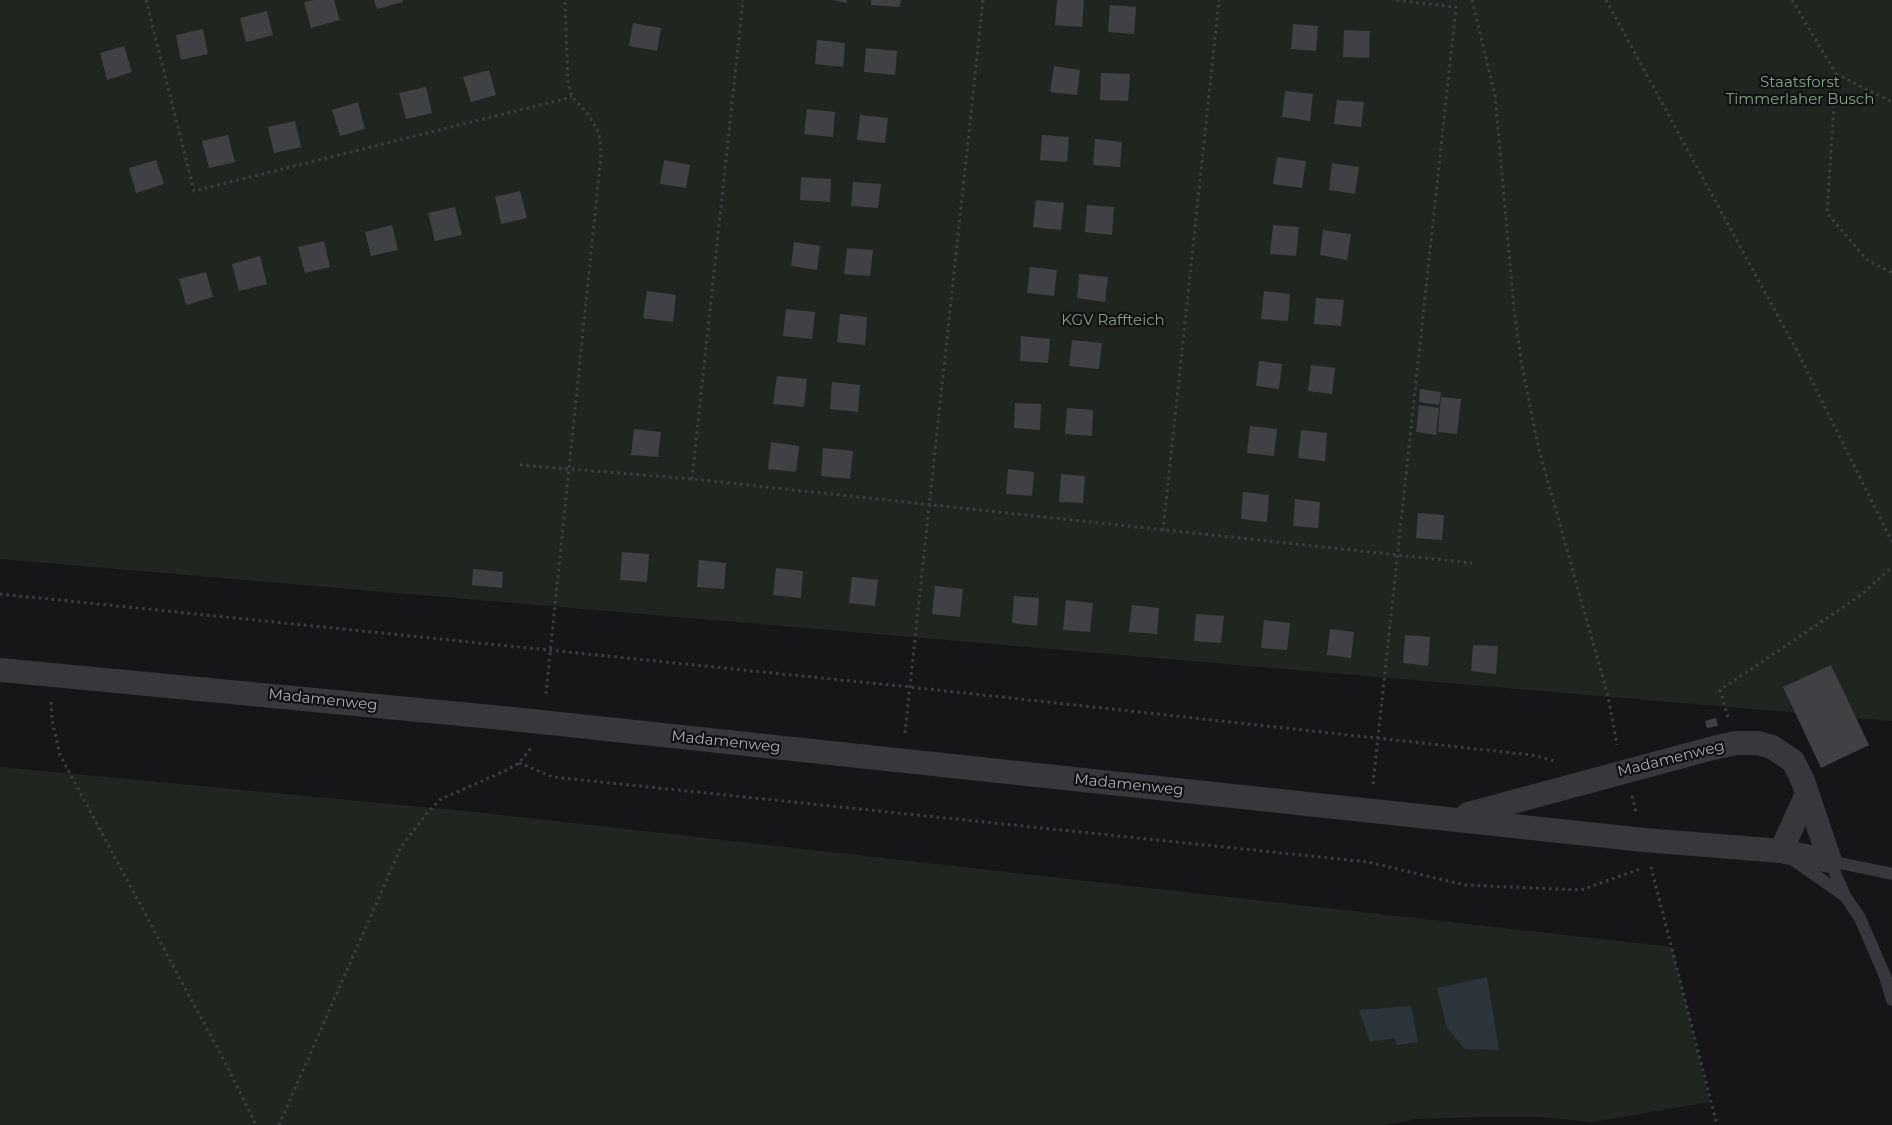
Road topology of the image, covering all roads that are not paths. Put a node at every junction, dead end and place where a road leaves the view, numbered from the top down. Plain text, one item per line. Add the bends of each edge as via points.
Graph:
1 (0, 670) edge
2 (1807, 794) junction
3 (1513, 814) junction
4 (1781, 851) junction
5 (1830, 861) junction
6 (1892, 874) edge
7 (1845, 896) junction
8 (1892, 1000) edge

1 - 3 street, Madamenweg via 1452,818
2 - 3 street, Madamenweg via 1798,770 1785,754 1765,745 1736,744 1625,770
2 - 4 street
2 - 5 street, Madamenweg
3 - 4 street, Madamenweg via 1653,841
4 - 5 street, Madamenweg
4 - 7 lane
5 - 6 lane
5 - 7 lane
7 - 8 lane via 1860,918

